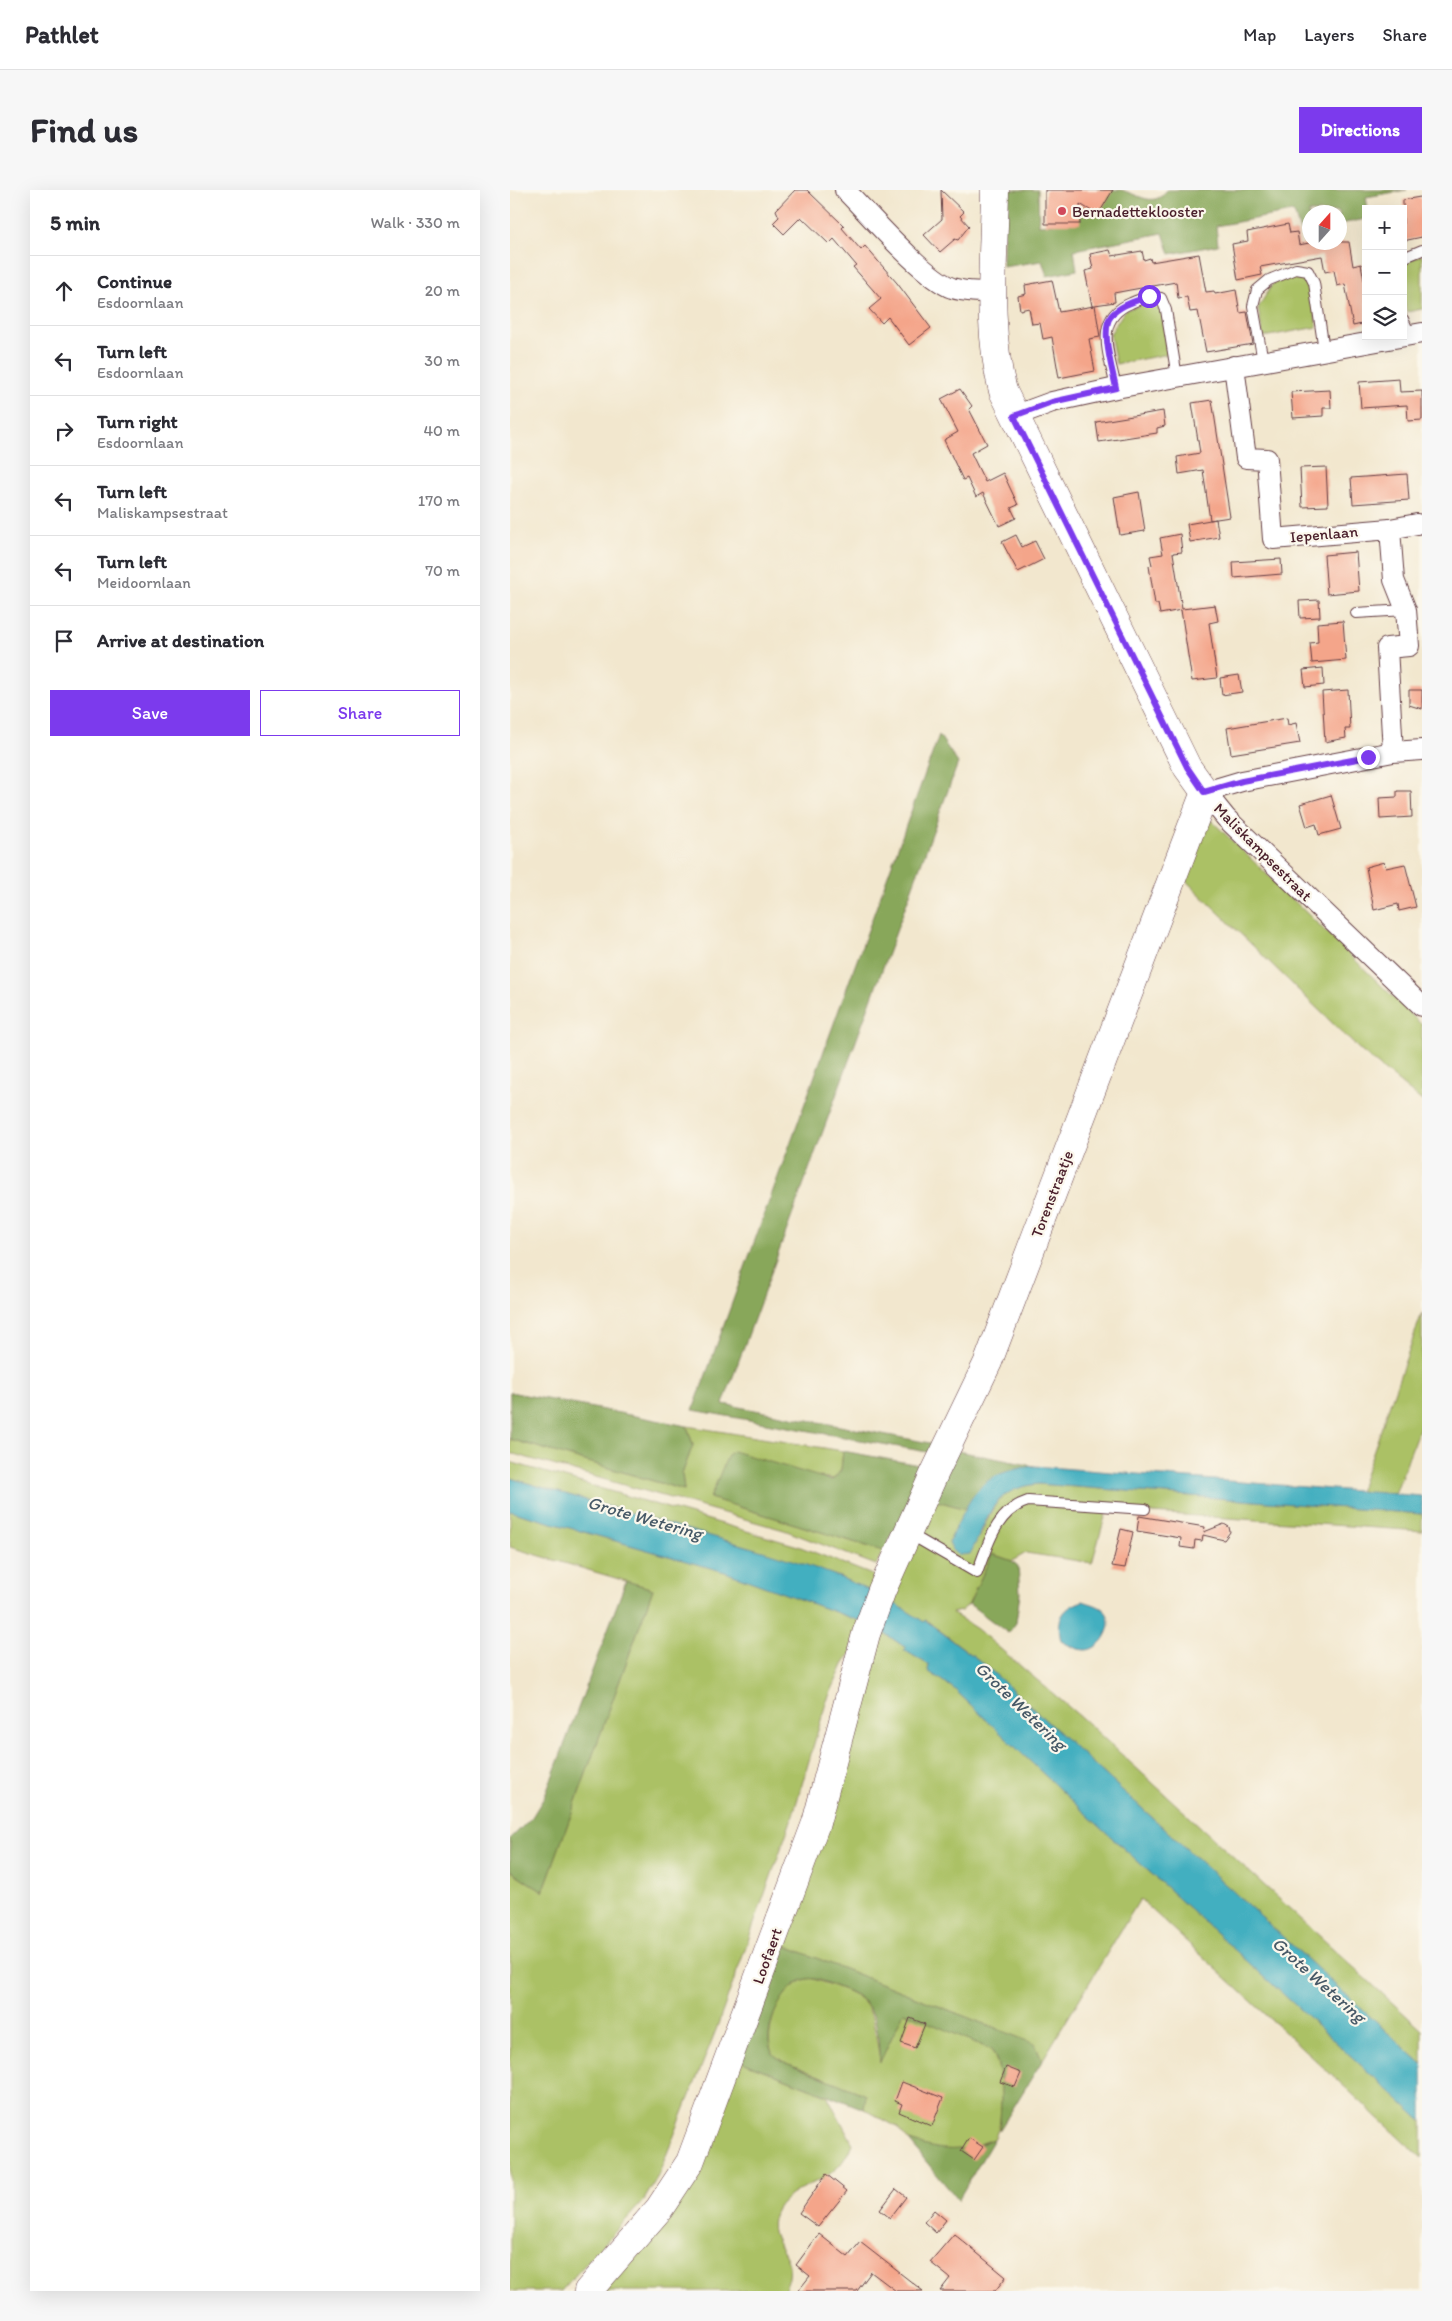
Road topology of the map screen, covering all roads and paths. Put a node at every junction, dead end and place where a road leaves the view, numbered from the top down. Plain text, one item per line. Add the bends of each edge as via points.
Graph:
1 (845, 190) edge
2 (995, 190) edge
3 (1422, 250) edge
4 (1407, 256) edge
5 (994, 292) junction
6 (1412, 329) edge
7 (1324, 350) junction
8 (1263, 361) junction
9 (1234, 366) junction
10 (1177, 377) junction
11 (1116, 388) junction
12 (1014, 416) junction
13 (1417, 524) dead end
14 (1390, 529) junction
15 (1406, 610) junction
16 (1356, 613) dead end
17 (1415, 647) edge
18 (1422, 750) edge
19 (1393, 752) junction
20 (1204, 792) junction
21 (1422, 1006) edge
22 (1145, 1509) dead end
23 (907, 1532) junction
24 (882, 1590) joint
25 (588, 2291) edge

1 - 5 street via 933,278 952,288
2 - 5 street, Maliskampsestraat
3 - 4 lane
5 - 12 street, Maliskampsestraat via 996,364 1003,392
6 - 7 street
7 - 8 street
7 - 8 lane via 1314,283 1308,270 1296,269 1269,280 1257,290 1253,306
8 - 9 street
9 - 10 street
9 - 14 street, Iepenlaan via 1246,458 1267,459 1273,539
10 - 11 street
10 - 11 lane via 1166,310 1161,298 1149,296 1122,307 1110,317 1106,333
11 - 12 street via 1052,402
12 - 20 street, Maliskampsestraat via 1187,767
13 - 14 street, Iepenlaan
14 - 15 street via 1394,580
15 - 16 lane
15 - 17 street
17 - 19 street via 1387,648
18 - 19 street
19 - 20 street via 1242,781
20 - 21 street, Maliskampsestraat via 1226,818
20 - 23 street, Torenstraatje via 988,1362
22 - 23 lane via 1028,1501 1016,1505 1003,1515 977,1573
23 - 24 street, Torenstraatje
24 - 25 street, Loofaert via 866,1634 816,1824 690,2162 659,2209

